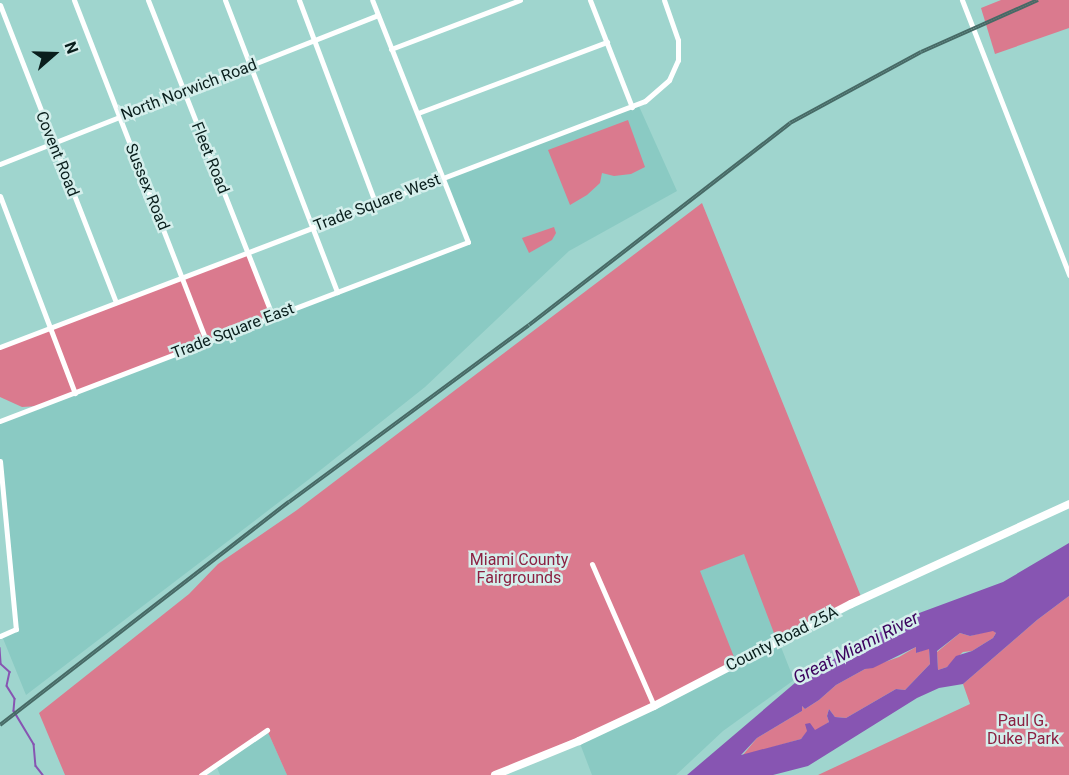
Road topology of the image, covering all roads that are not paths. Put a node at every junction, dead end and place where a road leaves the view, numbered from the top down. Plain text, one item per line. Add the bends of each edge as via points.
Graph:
1 (74, 0) edge
2 (148, 0) edge
3 (225, 0) edge
4 (300, 0) edge
5 (372, 0) edge
6 (520, 0) edge
7 (590, 0) edge
8 (664, 0) edge
9 (962, 0) edge
10 (0, 5) edge
11 (378, 15) junction
12 (315, 41) junction
13 (608, 42) junction
14 (391, 49) junction
15 (250, 67) junction
16 (184, 92) junction
17 (632, 107) junction
18 (418, 114) junction
19 (118, 117) junction
20 (52, 142) junction
21 (0, 164) edge
22 (443, 178) junction
23 (0, 196) edge
24 (375, 202) junction
25 (313, 228) junction
26 (248, 251) junction
27 (1069, 275) edge
28 (182, 276) junction
29 (337, 292) junction
30 (116, 302) junction
31 (272, 315) junction
32 (51, 328) junction
33 (206, 341) junction
34 (0, 347) edge
35 (75, 393) junction
36 (0, 421) edge
37 (0, 460) edge
38 (1069, 504) edge
39 (592, 564) dead end
40 (1, 636) edge
41 (654, 706) junction
42 (267, 730) dead end
43 (201, 775) edge
44 (495, 775) edge

1 - 19 street, Sussex Road
2 - 16 street, Fleet Road
3 - 15 street
4 - 12 street
5 - 11 street
6 - 14 street
7 - 13 street
8 - 17 street, Trade Square West via 678,40 678,60 659,91
9 - 27 street
10 - 20 street, Covent Road
11 - 12 street, North Norwich Road
11 - 14 street
12 - 15 street, North Norwich Road
12 - 24 street
13 - 17 street
13 - 18 street
14 - 18 street
15 - 16 street, North Norwich Road
15 - 25 street
16 - 19 street, North Norwich Road
16 - 26 street, Fleet Road
17 - 22 street, Trade Square West
18 - 22 street
19 - 20 street, North Norwich Road
19 - 28 street, Sussex Road
20 - 21 street, North Norwich Road
20 - 30 street, Covent Road
22 - 24 street, Trade Square West
22 - 29 street, Trade Square East via 468,242
23 - 32 street
24 - 25 street, Trade Square West
25 - 26 street, Trade Square West
25 - 29 street
26 - 28 street, Trade Square West
26 - 31 street, Fleet Road
28 - 30 street, Trade Square West
28 - 33 street, Sussex Road
29 - 31 street, Trade Square East
30 - 32 street, Trade Square West
31 - 33 street, Trade Square East
32 - 34 street, Trade Square West
32 - 35 street
33 - 35 street, Trade Square East
35 - 36 street, Trade Square East
37 - 40 street via 16,629
38 - 41 main road, County Road 25A via 851,604
39 - 41 street
41 - 44 main road, County Road 25A
42 - 43 street

